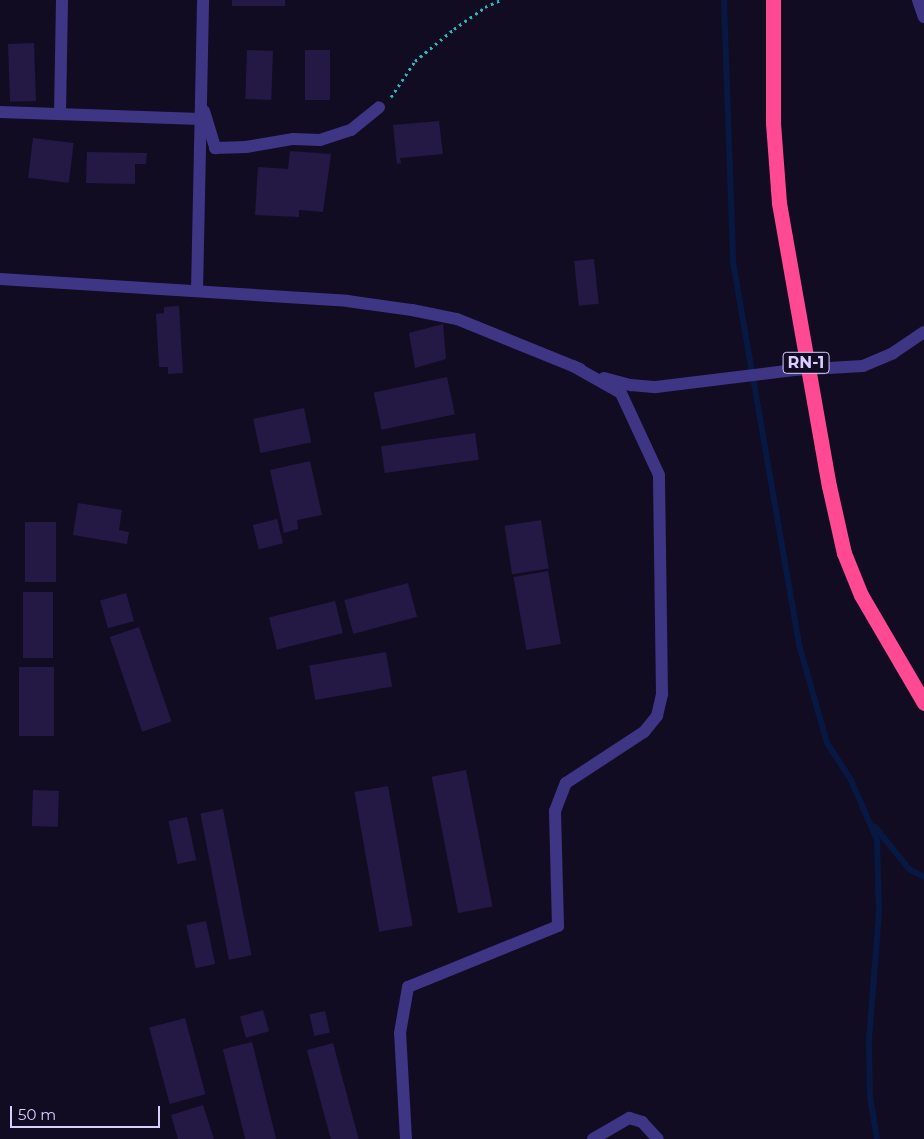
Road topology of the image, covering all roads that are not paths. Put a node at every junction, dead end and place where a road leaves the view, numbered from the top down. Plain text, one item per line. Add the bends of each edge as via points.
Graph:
1 (62, 0) edge
2 (203, 0) edge
3 (773, 0) edge
4 (918, 0) edge
5 (924, 17) edge
6 (201, 99) junction
7 (379, 108) road end
8 (0, 112) edge
9 (60, 114) junction
10 (200, 119) junction
11 (0, 279) edge
12 (197, 291) junction
13 (924, 332) edge
14 (573, 366) junction
15 (800, 371) junction
16 (924, 703) edge
17 (406, 1139) edge
18 (593, 1139) edge
19 (658, 1139) edge

1 - 9 street
2 - 6 street
3 - 15 highway, RN-1 via 773,124 779,203
4 - 5 street
6 - 7 street via 215,148 246,147 293,139 320,140 351,130
6 - 10 street
8 - 9 street
9 - 10 street
10 - 12 street
11 - 12 street
12 - 14 street via 347,301 458,319
13 - 15 street via 893,353 863,366
14 - 15 street via 631,386 656,387
14 - 17 street via 621,393 658,475 664,640 657,716 644,732 566,783 555,811 558,926 408,987 400,1033
15 - 16 highway, RN-1 via 844,553 875,623
18 - 19 street via 629,1118 642,1122

